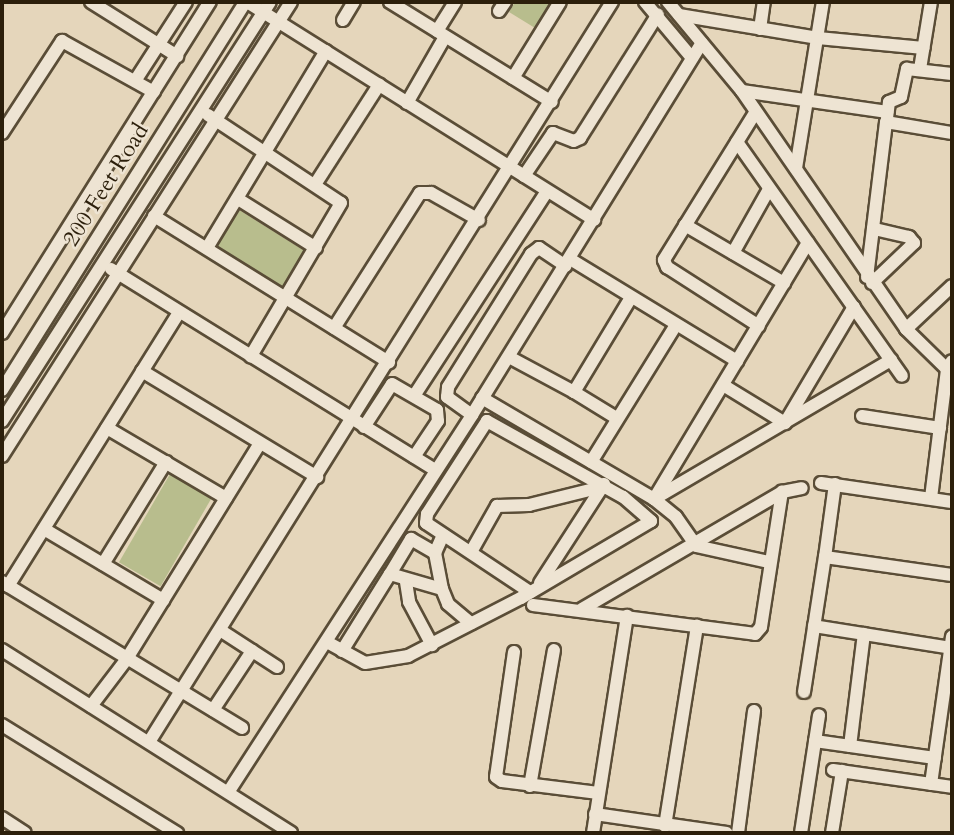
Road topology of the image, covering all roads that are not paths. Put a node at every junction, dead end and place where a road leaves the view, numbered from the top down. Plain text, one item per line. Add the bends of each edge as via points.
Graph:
1 (91, 2) edge
2 (186, 2) edge
3 (210, 2) edge
4 (246, 2) edge
5 (292, 2) edge
6 (354, 2) edge
7 (390, 2) edge
8 (455, 2) edge
9 (560, 2) edge
10 (612, 2) edge
11 (645, 2) edge
12 (668, 2) edge
13 (764, 2) edge
14 (823, 2) edge
15 (931, 2) edge
16 (404, 6) edge
17 (267, 7) edge
18 (658, 14) junction
19 (679, 15) junction
20 (343, 20) dead end
21 (279, 22) junction
22 (760, 29) junction
23 (441, 34) junction
24 (818, 38) junction
25 (702, 43) junction
26 (158, 44) junction
27 (924, 48) junction
28 (326, 51) junction
29 (177, 55) junction
30 (692, 58) junction
31 (920, 69) junction
32 (952, 74) edge
33 (513, 78) junction
34 (135, 80) junction
35 (379, 85) junction
36 (741, 91) junction
37 (154, 92) junction
38 (806, 101) junction
39 (552, 102) junction
40 (407, 103) junction
41 (200, 110) junction
42 (755, 113) junction
43 (887, 117) junction
44 (214, 118) junction
45 (2, 133) edge
46 (952, 133) edge
47 (737, 142) junction
48 (268, 153) junction
49 (511, 168) junction
50 (796, 168) junction
51 (524, 176) junction
52 (316, 183) junction
53 (769, 189) junction
54 (547, 191) junction
55 (237, 199) junction
56 (154, 216) junction
57 (479, 220) junction
58 (594, 220) junction
59 (685, 225) junction
60 (873, 229) junction
61 (808, 243) junction
62 (207, 248) junction
63 (316, 248) junction
64 (733, 253) junction
65 (102, 263) junction
66 (568, 263) junction
67 (116, 272) junction
68 (870, 280) junction
69 (784, 284) junction
70 (952, 286) edge
71 (285, 299) junction
72 (630, 299) junction
73 (854, 307) junction
74 (179, 312) junction
75 (676, 325) junction
76 (759, 326) junction
77 (334, 328) junction
78 (906, 329) junction
79 (2, 333) edge
80 (251, 356) junction
81 (509, 357) junction
82 (891, 360) junction
83 (737, 361) junction
84 (389, 362) junction
85 (950, 368) edge
86 (142, 371) junction
87 (902, 376) dead end
88 (723, 385) junction
89 (2, 390) edge
90 (574, 392) junction
91 (414, 396) junction
92 (482, 398) junction
93 (472, 415) junction
94 (862, 416) dead end
95 (615, 417) junction
96 (2, 421) edge
97 (785, 423) junction
98 (359, 424) junction
99 (107, 428) junction
100 (940, 428) junction
101 (260, 443) junction
102 (2, 456) edge
103 (414, 457) junction
104 (166, 462) junction
105 (591, 462) junction
106 (435, 470) junction
107 (611, 474) junction
108 (317, 477) junction
109 (602, 487) junction
110 (802, 488) dead end
111 (782, 492) junction
112 (226, 498) junction
113 (931, 498) junction
114 (654, 499) junction
115 (952, 502) edge
116 (426, 519) junction
117 (44, 528) junction
118 (443, 535) junction
119 (411, 539) junction
120 (696, 546) junction
121 (471, 552) junction
122 (435, 553) junction
123 (825, 557) junction
124 (769, 562) junction
125 (103, 564) junction
126 (390, 573) junction
127 (952, 575) edge
128 (406, 582) junction
129 (5, 584) edge
130 (442, 589) junction
131 (534, 589) junction
132 (163, 600) junction
133 (533, 605) dead end
134 (582, 609) junction
135 (627, 616) junction
136 (471, 623) junction
137 (697, 626) junction
138 (814, 626) junction
139 (220, 630) junction
140 (864, 634) junction
141 (327, 642) junction
142 (951, 642) edge
143 (432, 645) junction
144 (2, 650) edge
145 (554, 650) dead end
146 (252, 651) junction
147 (342, 652) junction
148 (514, 652) dead end
149 (126, 660) junction
150 (277, 667) dead end
151 (804, 692) dead end
152 (180, 694) junction
153 (91, 706) junction
154 (213, 710) junction
155 (754, 711) dead end
156 (819, 715) dead end
157 (2, 725) edge
158 (242, 728) dead end
159 (815, 741) junction
160 (149, 742) junction
161 (850, 746) junction
162 (935, 758) junction
163 (931, 784) junction
164 (530, 786) junction
165 (952, 788) edge
166 (229, 790) junction
167 (598, 793) junction
168 (595, 814) junction
169 (2, 818) edge
170 (656, 828) edge
171 (25, 833) edge
172 (177, 833) edge
173 (291, 833) edge
174 (593, 833) edge
175 (727, 833) edge
176 (738, 833) edge
177 (801, 833) edge
178 (832, 833) edge

1 - 26 street
2 - 26 street
3 - 29 street
4 - 17 street
4 - 89 street, 200 Feet Road
5 - 21 street
6 - 20 street
7 - 16 street
8 - 23 street
9 - 33 street
10 - 39 street
11 - 18 street
12 - 19 street
13 - 22 street
14 - 24 street
15 - 27 street
16 - 23 street
17 - 21 street
17 - 41 street
18 - 30 street
18 - 51 street via 580,138 574,141 553,133
19 - 22 street
19 - 25 street
21 - 28 street
21 - 44 street
22 - 24 street
23 - 33 street
23 - 40 street
24 - 27 street
24 - 38 street
25 - 30 street
25 - 36 street
26 - 29 street
26 - 34 street
27 - 31 street
28 - 35 street
28 - 48 street
29 - 37 street
30 - 58 street
31 - 32 street
31 - 43 street via 906,71 901,97 889,102
33 - 39 street
34 - 37 street
34 - 45 street via 61,41
35 - 40 street
35 - 52 street
36 - 38 street
36 - 42 street
37 - 79 street
38 - 43 street
38 - 50 street
39 - 49 street
40 - 49 street
41 - 44 street
41 - 65 street
42 - 47 street
42 - 50 street
43 - 46 street
43 - 60 street
44 - 48 street
44 - 56 street
47 - 53 street
47 - 59 street
48 - 52 street
48 - 55 street
49 - 51 street
49 - 57 street
50 - 68 street
51 - 54 street
52 - 63 street via 341,203
53 - 61 street
53 - 64 street
54 - 58 street
54 - 91 street
55 - 62 street
55 - 63 street
56 - 62 street
56 - 67 street
57 - 77 street via 431,193 420,192
57 - 84 street
58 - 66 street
59 - 64 street
59 - 76 street via 664,264
60 - 68 street
60 - 68 street via 909,237 914,243
61 - 69 street
61 - 73 street
62 - 71 street
63 - 71 street
64 - 69 street
65 - 67 street
65 - 96 street
66 - 72 street
66 - 81 street
66 - 93 street via 539,248 531,254 448,387 447,397
67 - 74 street
67 - 102 street
68 - 78 street
69 - 76 street
70 - 78 street
71 - 77 street
71 - 80 street
72 - 75 street
72 - 90 street
73 - 82 street
73 - 97 street
74 - 80 street
74 - 86 street
75 - 83 street
75 - 95 street
76 - 83 street
77 - 84 street
78 - 85 street
80 - 98 street
81 - 90 street
81 - 92 street
82 - 87 street
82 - 97 street
83 - 88 street
84 - 98 street
85 - 100 street
86 - 99 street
86 - 101 street
88 - 97 street
88 - 114 street
90 - 95 street
91 - 98 street via 395,384 388,386
91 - 103 street via 439,416
92 - 93 street
92 - 105 street
93 - 106 street
94 - 100 street
95 - 105 street
97 - 114 street
98 - 103 street
98 - 108 street
99 - 104 street
99 - 117 street
100 - 113 street
101 - 108 street
101 - 112 street
103 - 106 street
104 - 112 street
104 - 125 street
105 - 107 street
106 - 141 street
107 - 109 street
107 - 114 street
108 - 139 street
109 - 116 street via 487,421
109 - 121 street via 524,506 497,506
109 - 131 street
109 - 131 street via 652,521
110 - 111 street
111 - 120 street
111 - 124 street
112 - 132 street
113 - 115 street
113 - 123 street via 828,484
114 - 120 street via 676,517
116 - 118 street
116 - 119 street
117 - 125 street
117 - 129 street
118 - 121 street
118 - 122 street
119 - 122 street
119 - 126 street
120 - 124 street
120 - 134 street
121 - 131 street
122 - 130 street
123 - 127 street
123 - 138 street
124 - 137 street via 759,631 750,635
125 - 132 street
126 - 128 street
126 - 147 street
128 - 130 street
128 - 143 street via 409,602
129 - 149 street
130 - 136 street via 448,604
131 - 136 street
132 - 149 street
133 - 134 street
134 - 135 street
135 - 137 street
135 - 167 street
136 - 143 street
137 - 170 street
138 - 140 street
138 - 151 street
139 - 146 street
139 - 152 street
140 - 142 street
140 - 161 street
141 - 147 street
141 - 166 street
142 - 162 street
143 - 147 street via 377,663 365,663
144 - 153 street
145 - 164 street
146 - 150 street
146 - 154 street
148 - 164 street via 496,777
149 - 152 street
149 - 153 street
152 - 154 street
152 - 160 street
153 - 160 street
154 - 158 street
155 - 176 street
156 - 159 street
157 - 172 street
159 - 161 street
159 - 177 street
160 - 166 street
161 - 162 street
162 - 163 street
163 - 165 street
163 - 178 street via 837,770
164 - 167 street
166 - 173 street
167 - 168 street
168 - 170 street
168 - 174 street
169 - 171 street
170 - 175 street

